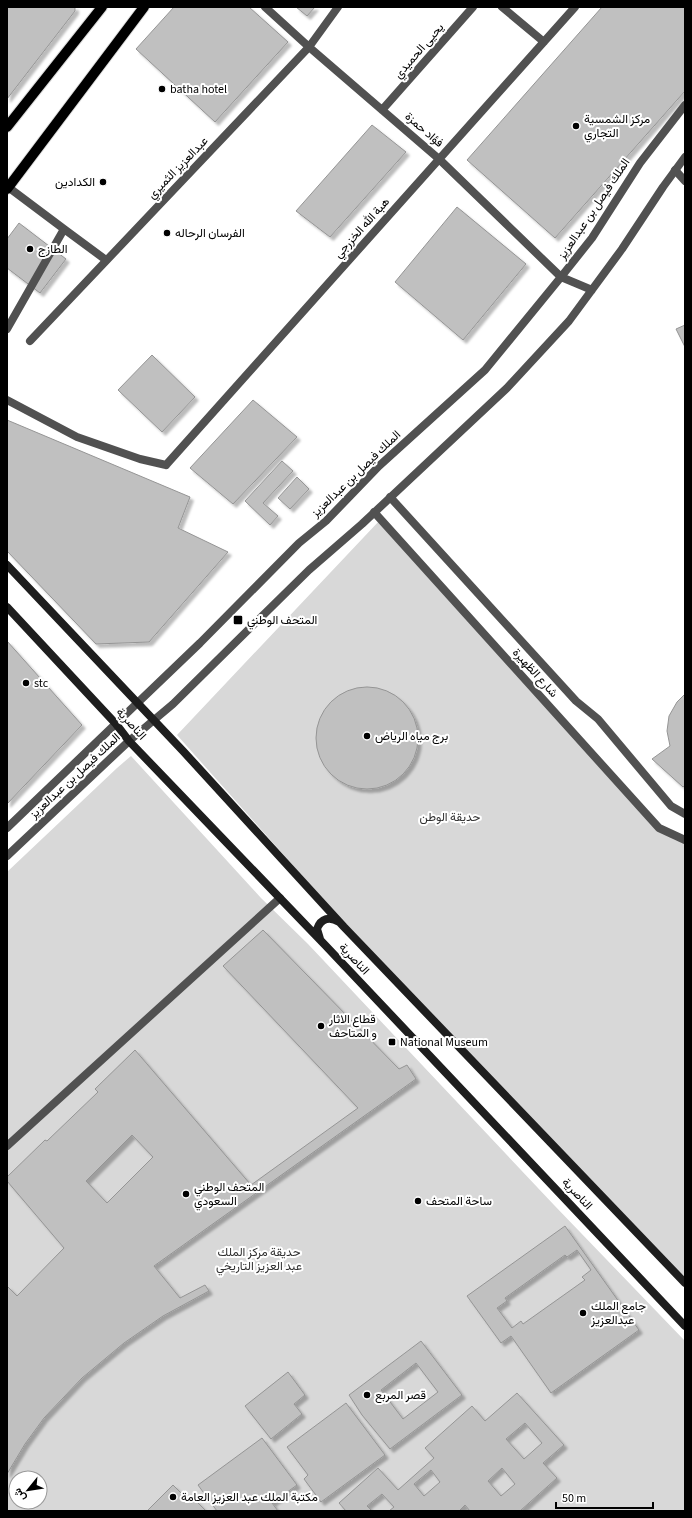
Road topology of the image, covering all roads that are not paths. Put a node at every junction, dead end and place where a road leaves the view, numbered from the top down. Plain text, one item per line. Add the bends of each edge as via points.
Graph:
1 (102, 7) edge
2 (144, 7) edge
3 (265, 7) edge
4 (338, 7) edge
5 (473, 7) edge
6 (502, 7) edge
7 (575, 7) edge
8 (544, 42) junction
9 (309, 47) junction
10 (685, 105) edge
11 (382, 110) junction
12 (7, 127) edge
13 (685, 157) edge
14 (439, 160) junction
15 (675, 170) junction
16 (685, 181) edge
17 (8, 188) edge
18 (64, 229) junction
19 (106, 260) junction
20 (561, 277) junction
21 (592, 290) junction
22 (7, 329) edge
23 (30, 341) dead end
24 (7, 400) edge
25 (390, 497) junction
26 (374, 512) junction
27 (7, 565) edge
28 (7, 607) edge
29 (137, 704) junction
30 (153, 721) junction
31 (116, 724) junction
32 (129, 741) junction
33 (685, 814) edge
34 (7, 828) edge
35 (685, 840) edge
36 (7, 856) edge
37 (280, 898) junction
38 (344, 927) junction
39 (325, 945) junction
40 (7, 1146) edge
41 (685, 1282) edge
42 (685, 1326) edge

1 - 12 main road
2 - 17 main road
3 - 9 street, فؤاد حمزة
4 - 9 street, عبدالعزيز الثميري
5 - 11 street, يحيى الحميدي
6 - 8 street
7 - 8 street, هبة الله الخزرجي
8 - 14 street, هبة الله الخزرجي
9 - 11 street, فؤاد حمزة
9 - 19 street, عبدالعزيز الثميري
10 - 20 street, الملك فيصل بن عبدالعزيز via 640,163 592,238
11 - 14 street, فؤاد حمزة
13 - 15 street, الملك فيصل بن عبدالعزيز
14 - 20 street, فؤاد حمزة
14 - 24 street, هبة الله الخزرجي via 166,465 77,437
15 - 16 street
15 - 21 street, الملك فيصل بن عبدالعزيز
17 - 18 street
18 - 19 street
18 - 22 street
19 - 23 street, عبدالعزيز الثميري
20 - 21 street
20 - 29 street, الملك فيصل بن عبدالعزيز via 485,370 379,466 326,521 299,543
21 - 25 street, الملك فيصل بن عبدالعزيز via 568,321 507,388
25 - 26 street, الملك فيصل بن عبدالعزيز
25 - 33 street, شارع الظهيرة via 576,701 598,719 671,806
26 - 30 street, الملك فيصل بن عبدالعزيز via 309,570
26 - 35 street, شارع الظهيرة via 659,828
27 - 29 main road, الناصرية
28 - 31 main road, الناصرية
29 - 30 main road, الناصرية
29 - 31 street, الملك فيصل بن عبدالعزيز
30 - 32 street, الملك فيصل بن عبدالعزيز
30 - 38 main road, الناصرية
31 - 32 main road, الناصرية
31 - 34 street, الملك فيصل بن عبدالعزيز
32 - 36 street, الملك فيصل بن عبدالعزيز
32 - 37 main road, الناصرية
37 - 39 main road, الناصرية
37 - 40 street
38 - 39 main road via 329,918 321,922 318,934
38 - 41 main road, الناصرية
39 - 42 main road, الناصرية

